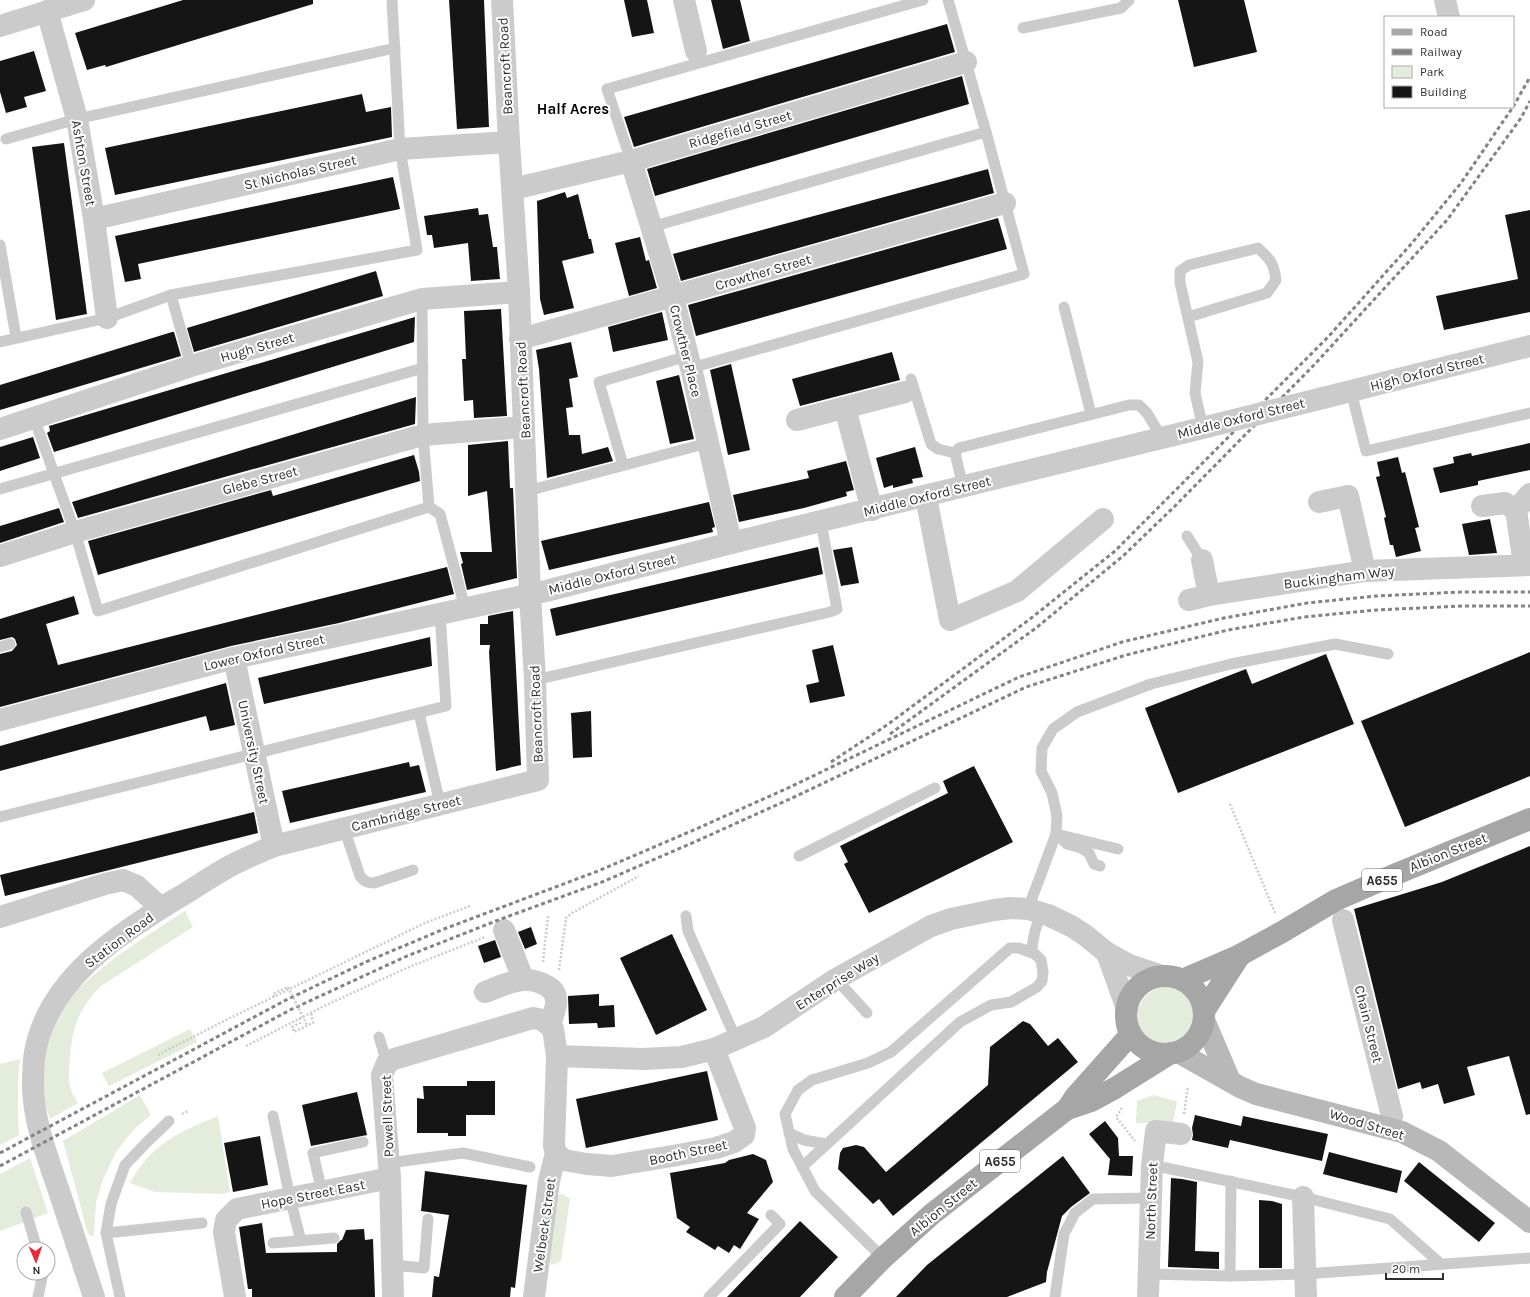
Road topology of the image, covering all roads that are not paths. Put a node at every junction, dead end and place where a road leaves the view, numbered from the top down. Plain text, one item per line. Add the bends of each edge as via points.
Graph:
1 (84, 0) edge
2 (392, 0) edge
3 (502, 0) edge
4 (684, 0) edge
5 (923, 0) edge
6 (948, 0) edge
7 (1129, 0) edge
8 (1446, 0) edge
9 (47, 11) junction
10 (1449, 16) edge
11 (0, 26) edge
12 (1023, 28) dead end
13 (395, 48) junction
14 (696, 51) dead end
15 (966, 62) junction
16 (77, 120) junction
17 (986, 132) junction
18 (6, 139) dead end
19 (509, 142) junction
20 (400, 149) junction
21 (631, 161) junction
22 (513, 189) junction
23 (1005, 203) junction
24 (94, 219) junction
25 (651, 227) junction
26 (0, 246) edge
27 (519, 292) junction
28 (172, 295) junction
29 (672, 297) junction
30 (422, 299) junction
31 (1064, 307) dead end
32 (1188, 317) junction
33 (107, 318) junction
34 (16, 337) junction
35 (520, 339) junction
36 (0, 342) edge
37 (1530, 346) edge
38 (690, 362) junction
39 (191, 366) junction
40 (423, 368) junction
41 (908, 385) joint
42 (1351, 391) junction
43 (1323, 398) joint
44 (845, 408) junction
45 (1530, 413) edge
46 (1091, 414) junction
47 (34, 418) junction
48 (797, 420) dead end
49 (524, 427) junction
50 (1203, 428) junction
51 (0, 429) edge
52 (424, 435) junction
53 (1172, 436) junction
54 (708, 443) junction
55 (954, 453) junction
56 (623, 465) junction
57 (54, 473) junction
58 (963, 487) junction
59 (0, 490) edge
60 (527, 491) junction
61 (1530, 494) edge
62 (926, 497) junction
63 (1319, 502) dead end
64 (1482, 506) dead end
65 (429, 507) junction
66 (872, 510) junction
67 (1516, 510) junction
68 (1103, 519) dead end
69 (821, 522) junction
70 (75, 532) junction
71 (1187, 536) dead end
72 (731, 543) junction
73 (0, 556) edge
74 (1202, 560) joint
75 (1527, 565) edge
76 (1365, 571) junction
77 (530, 594) junction
78 (465, 608) junction
79 (440, 613) junction
80 (1388, 654) dead end
81 (234, 658) junction
82 (535, 680) junction
83 (419, 713) junction
84 (0, 720) edge
85 (255, 753) junction
86 (538, 780) joint
87 (935, 788) dead end
88 (440, 804) junction
89 (0, 817) edge
90 (1530, 819) edge
91 (344, 828) junction
92 (1056, 834) junction
93 (274, 846) junction
94 (1118, 849) dead end
95 (799, 856) dead end
96 (1100, 866) dead end
97 (413, 870) dead end
98 (161, 908) junction
99 (1034, 911) junction
100 (0, 916) edge
101 (686, 916) dead end
102 (1343, 920) dead end
103 (504, 930) road end
104 (1031, 952) junction
105 (1106, 953) junction
106 (1240, 955) junction
107 (1172, 978) junction
108 (836, 979) junction
109 (539, 983) junction
110 (486, 992) dead end
111 (1127, 1008) junction
112 (867, 1013) dead end
113 (1204, 1015) junction
114 (551, 1027) junction
115 (1131, 1034) junction
116 (379, 1037) dead end
117 (736, 1039) junction
118 (714, 1049) junction
119 (1174, 1052) junction
120 (557, 1056) junction
121 (387, 1063) junction
122 (1230, 1080) junction
123 (1067, 1109) junction
124 (273, 1116) dead end
125 (169, 1121) dead end
126 (1388, 1128) junction
127 (788, 1131) junction
128 (1181, 1134) road end
129 (363, 1142) dead end
130 (826, 1144) junction
131 (556, 1153) junction
132 (587, 1164) joint
133 (1152, 1165) junction
134 (530, 1167) dead end
135 (802, 1167) junction
136 (389, 1170) junction
137 (1231, 1181) junction
138 (322, 1192) junction
139 (1303, 1197) junction
140 (290, 1198) junction
141 (1151, 1198) junction
142 (26, 1212) dead end
143 (771, 1215) dead end
144 (1529, 1218) edge
145 (428, 1219) dead end
146 (202, 1223) dead end
147 (106, 1233) junction
148 (334, 1238) dead end
149 (35, 1241) edge
150 (301, 1241) junction
151 (273, 1243) dead end
152 (883, 1258) junction
153 (1530, 1258) edge
154 (1441, 1264) junction
155 (392, 1265) junction
156 (1148, 1274) junction
157 (1305, 1274) junction
158 (1230, 1276) junction
159 (41, 1281) edge
160 (38, 1297) edge
161 (94, 1297) edge
162 (120, 1297) edge
163 (235, 1297) edge
164 (393, 1297) edge
165 (534, 1297) edge
166 (709, 1297) edge
167 (844, 1297) edge
168 (1055, 1297) edge
169 (1148, 1297) edge
170 (1306, 1297) edge

1 - 9 street
2 - 13 lane
3 - 19 street, Beancroft Road
4 - 14 street
5 - 21 lane via 606,89
6 - 15 lane
7 - 12 lane via 1121,8
8 - 10 street
9 - 11 street
9 - 16 street, Ashton Street
13 - 16 lane
13 - 20 lane
15 - 17 lane
15 - 21 street, Ridgefield Street
16 - 18 lane
16 - 24 street, Ashton Street
17 - 23 lane
17 - 25 lane
19 - 20 street, St Nicholas Street
19 - 22 street, Beancroft Road
20 - 24 street, St Nicholas Street
20 - 28 lane via 417,250
21 - 22 street, Ridgefield Street
21 - 25 street, Crowther Place
22 - 27 street, Beancroft Road
23 - 29 street, Crowther Street
23 - 38 lane via 1024,274
24 - 33 street, Ashton Street
25 - 29 street, Crowther Place
26 - 34 lane
27 - 30 street, Hugh Street
27 - 35 street, Beancroft Road
28 - 33 lane
28 - 39 lane
29 - 35 street, Crowther Street
29 - 38 street, Crowther Place
30 - 39 street, Hugh Street
30 - 40 lane
31 - 46 lane
32 - 32 lane via 1180,271 1190,265 1258,248 1274,267 1276,280 1267,293
32 - 50 lane via 1198,362 1195,393
33 - 34 lane
34 - 36 lane
35 - 49 street, Beancroft Road
37 - 42 street, High Oxford Street
38 - 54 street, Crowther Place
38 - 56 lane via 599,382
39 - 47 street, Hugh Street
40 - 52 lane
40 - 57 lane
41 - 44 street
41 - 55 lane via 931,444 938,449
42 - 43 street, High Oxford Street
42 - 45 lane via 1366,451
43 - 50 street, Middle Oxford Street, bridge
44 - 48 street
44 - 66 street
46 - 53 lane via 1139,405
46 - 55 lane via 959,448
47 - 51 street, Hugh Street
47 - 57 lane
49 - 52 street, Glebe Street
49 - 60 street, Beancroft Road
50 - 53 street, Middle Oxford Street, bridge
52 - 65 lane
52 - 70 street, Glebe Street
53 - 58 street, Middle Oxford Street
54 - 56 lane
54 - 72 street, Crowther Place
55 - 58 lane
56 - 60 lane
57 - 59 lane
57 - 70 lane
58 - 62 street, Middle Oxford Street
60 - 77 street, Beancroft Road
61 - 67 street
62 - 66 street, Middle Oxford Street
62 - 68 street via 950,620 1017,591
63 - 76 street via 1351,491
64 - 67 street via 1505,503
65 - 70 lane via 98,611
65 - 78 lane via 440,514
66 - 69 street, Middle Oxford Street
67 - 75 street
69 - 72 street, Middle Oxford Street
69 - 82 lane via 837,609
70 - 73 street, Glebe Street
71 - 74 lane
72 - 77 street, Middle Oxford Street
74 - 76 street, Buckingham Way via 1199,598
75 - 76 street, Buckingham Way
77 - 78 street, Lower Oxford Street
77 - 82 street, Beancroft Road
78 - 79 street, Lower Oxford Street
79 - 81 street, Lower Oxford Street
79 - 83 lane via 446,706
80 - 92 lane via 1335,644 1231,664 1151,684 1078,712 1053,729 1042,748 1041,771 1052,794 1057,816
81 - 84 street, Lower Oxford Street
81 - 85 street, University Street
82 - 86 street, Beancroft Road
83 - 85 lane
83 - 88 lane
85 - 89 lane
85 - 93 street, University Street
86 - 88 street, Cambridge Street
87 - 95 lane
88 - 91 street, Cambridge Street
90 - 106 main road, Albion Street / A655 via 1336,900
91 - 93 street, Cambridge Street
91 - 97 lane via 364,881 374,883
92 - 94 lane
92 - 96 lane via 1067,844 1089,853 1094,864
92 - 99 lane
93 - 98 street, Station Road via 238,862
98 - 100 street via 137,886 123,880
98 - 161 street, Station Road via 116,938 73,977 48,1015 35,1052 33,1089 37,1118 50,1166
99 - 104 lane via 1035,931
99 - 105 street, Enterprise Way via 1071,926
99 - 108 street, Enterprise Way via 1010,908 951,919 910,937
101 - 117 lane via 688,931
102 - 126 street, Chain Street via 1392,1116
103 - 109 street
104 - 127 lane via 1010,948 891,1052 868,1063 812,1080 798,1090 785,1114
104 - 130 lane via 1041,960 1042,981 1037,987 1011,1002 991,1005 960,1022
105 - 107 street, Enterprise Way via 1129,965
105 - 111 street, Enterprise Way
106 - 107 main road, A655
106 - 113 main road, A655
107 - 111 main road via 1152,978 1143,983 1134,991
107 - 113 main road via 1193,987 1200,998
108 - 112 lane
108 - 117 street, Enterprise Way via 764,1027
109 - 110 street
109 - 114 street via 555,995 556,1004
111 - 115 main road
113 - 119 main road via 1201,1030 1195,1039 1187,1047
113 - 122 street
114 - 120 street, Welbeck Street
114 - 121 street, Powell Street via 543,1020 533,1018
115 - 119 main road via 1142,1046 1153,1052
115 - 123 main road, Albion Street / A655
116 - 121 lane
117 - 118 street, Enterprise Way
118 - 120 street, Enterprise Way via 682,1057 643,1059
118 - 132 street, Booth Street via 745,1128 744,1135 734,1142 678,1156 612,1166
119 - 122 street, Wood Street
119 - 123 main road, Albion Street / A655 via 1091,1101
120 - 131 street, Welbeck Street via 554,1146
121 - 136 street, Powell Street via 382,1075
122 - 126 street, Wood Street via 1256,1094
123 - 152 main road, Albion Street / A655 via 932,1214
124 - 140 lane
125 - 147 lane via 126,1165 110,1204
126 - 144 street, Wood Street via 1402,1132 1439,1151
127 - 130 lane via 804,1140
127 - 135 lane
128 - 133 street, North Street via 1156,1131
129 - 138 lane via 313,1153
130 - 135 lane
131 - 132 street, Welbeck Street via 564,1160
131 - 165 street, Welbeck Street via 549,1181
133 - 137 lane
133 - 141 street, North Street
134 - 136 lane via 463,1153
135 - 152 lane via 815,1191
136 - 138 street, Hope Street East
136 - 155 street, Powell Street
137 - 139 lane
137 - 158 lane
138 - 140 street, Hope Street East
139 - 154 lane via 1390,1219
139 - 157 street
140 - 150 lane
140 - 163 street, Hope Street East via 237,1209 226,1220 224,1232
141 - 156 street, North Street
141 - 168 lane via 1093,1199 1075,1213 1064,1234
142 - 149 lane
143 - 166 lane via 780,1224
145 - 155 lane via 424,1268
146 - 147 lane
147 - 162 lane
148 - 150 lane
150 - 151 lane
152 - 167 main road, Albion Street / A655
153 - 154 lane
154 - 157 lane
155 - 164 street, Powell Street
156 - 158 lane
156 - 169 street, North Street
157 - 158 lane
157 - 170 street
159 - 160 lane

